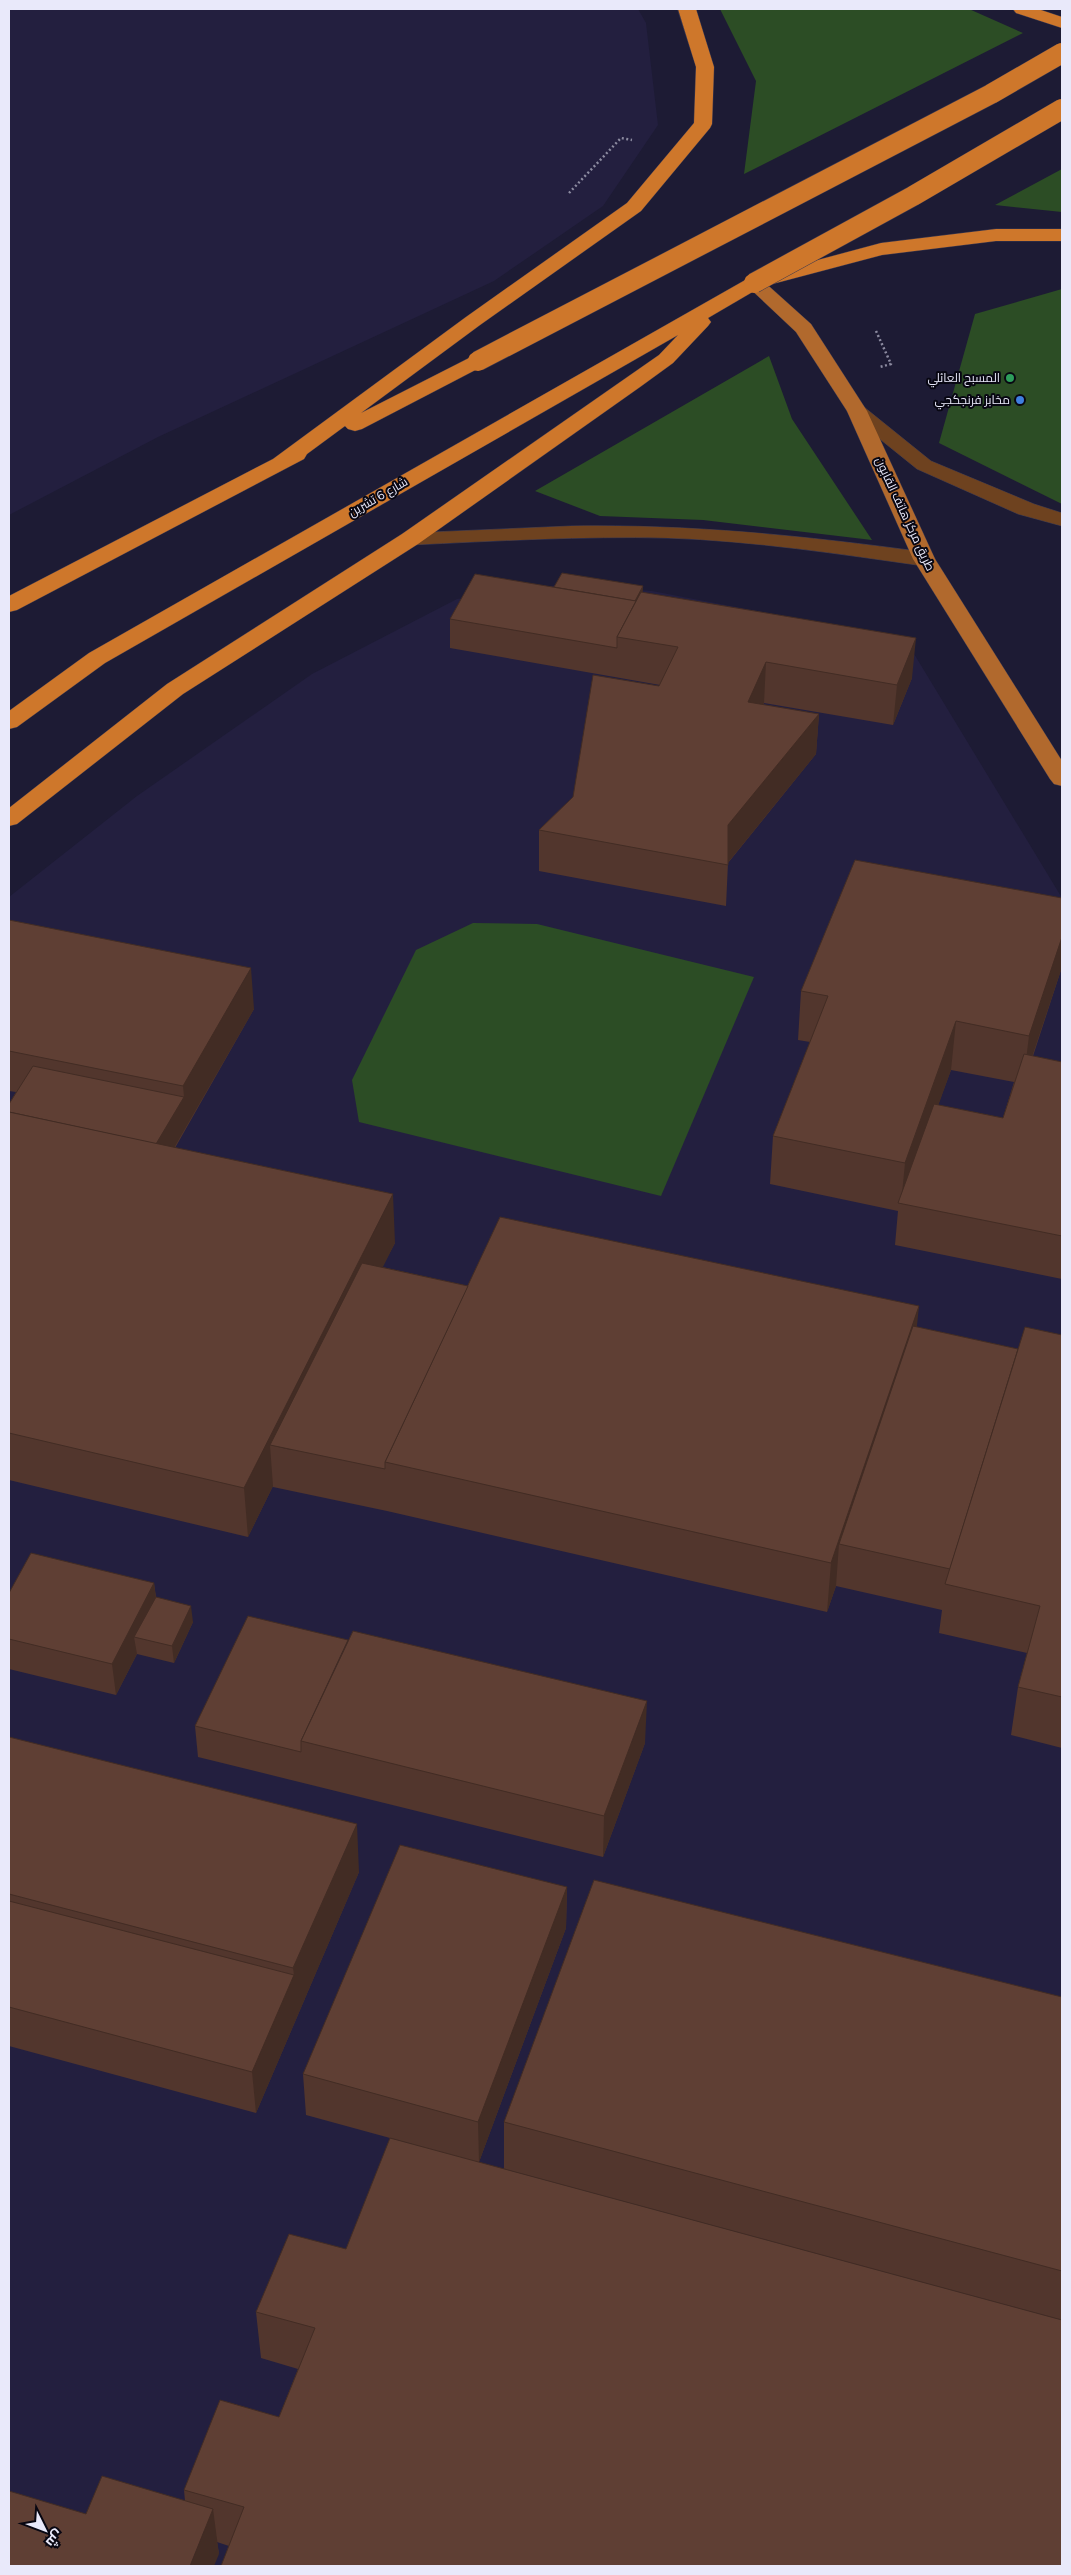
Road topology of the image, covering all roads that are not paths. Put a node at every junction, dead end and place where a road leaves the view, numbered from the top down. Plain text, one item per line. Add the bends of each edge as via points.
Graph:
1 (686, 9) edge
2 (1022, 9) edge
3 (1062, 23) edge
4 (1062, 53) edge
5 (1062, 110) edge
6 (1062, 235) edge
7 (754, 283) junction
8 (712, 306) junction
9 (857, 411) junction
10 (280, 464) junction
11 (1062, 520) edge
12 (410, 539) junction
13 (924, 558) junction
14 (9, 605) edge
15 (9, 722) edge
16 (1062, 779) edge
17 (9, 819) edge

1 - 10 highway via 705,67 703,124 634,207
2 - 3 highway
4 - 10 highway, bridge via 991,94
5 - 7 highway, bridge
6 - 7 highway via 996,235 881,249
7 - 8 highway, شارع 6 تشرين
7 - 9 main road, طريق مركز هاتف القابون via 804,328
8 - 12 highway via 692,333 666,359
8 - 15 highway, شارع 6 تشرين via 97,658
9 - 11 street via 924,465 1026,509
9 - 13 main road, طريق مركز هاتف القابون
10 - 14 highway
12 - 13 street via 668,532 796,541
12 - 17 highway via 175,689
13 - 16 main road, طريق مركز هاتف القابون

